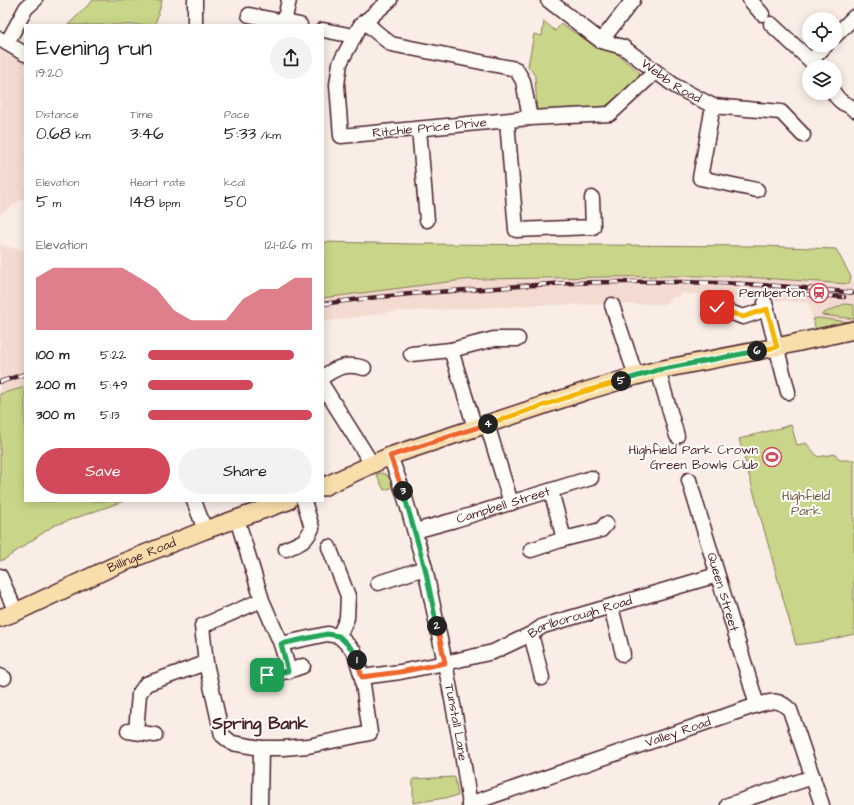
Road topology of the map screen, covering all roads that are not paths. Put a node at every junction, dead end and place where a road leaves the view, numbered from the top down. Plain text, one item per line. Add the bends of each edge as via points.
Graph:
1 (35, 0) edge
2 (195, 0) edge
3 (289, 0) edge
4 (390, 0) edge
5 (548, 0) edge
6 (633, 0) edge
7 (750, 0) edge
8 (854, 17) edge
9 (257, 19) edge
10 (365, 21) junction
11 (284, 22) junction
12 (195, 24) edge
13 (295, 24) edge
14 (842, 29) edge
15 (324, 30) edge
16 (354, 36) junction
17 (3, 41) edge
18 (601, 41) junction
19 (24, 53) edge
20 (809, 60) edge
21 (655, 72) junction
22 (841, 100) edge
23 (713, 106) junction
24 (854, 110) edge
25 (530, 118) junction
26 (507, 121) junction
27 (419, 129) junction
28 (803, 135) dead end
29 (757, 190) dead end
30 (592, 198) dead end
31 (426, 220) dead end
32 (612, 305) dead end
33 (717, 307) dead end
34 (854, 330) edge
35 (513, 341) dead end
36 (777, 347) junction
37 (451, 350) junction
38 (410, 354) dead end
39 (356, 363) dead end
40 (658, 370) junction
41 (324, 376) edge
42 (636, 376) junction
43 (324, 388) edge
44 (788, 392) dead end
45 (481, 426) junction
46 (677, 436) dead end
47 (390, 456) junction
48 (372, 464) junction
49 (591, 478) dead end
50 (689, 480) dead end
51 (324, 487) edge
52 (551, 491) junction
53 (194, 502) edge
54 (282, 502) edge
55 (304, 502) edge
56 (511, 503) junction
57 (238, 519) junction
58 (205, 530) junction
59 (604, 530) dead end
60 (415, 531) junction
61 (564, 539) junction
62 (329, 547) dead end
63 (286, 549) dead end
64 (531, 550) dead end
65 (425, 568) junction
66 (717, 574) junction
67 (0, 576) edge
68 (378, 583) dead end
69 (262, 600) junction
70 (611, 607) junction
71 (16, 612) junction
72 (0, 618) edge
73 (531, 634) junction
74 (339, 636) junction
75 (281, 644) junction
76 (624, 644) dead end
77 (206, 663) junction
78 (445, 663) junction
79 (303, 666) dead end
80 (288, 671) junction
81 (267, 675) dead end
82 (362, 677) junction
83 (542, 678) dead end
84 (757, 705) junction
85 (155, 735) dead end
86 (262, 748) junction
87 (813, 777) junction
88 (469, 804) edge
89 (260, 805) edge
90 (728, 805) edge
91 (822, 805) edge

1 - 17 street via 26,8
2 - 12 street
3 - 11 street
4 - 10 street, Ritchie Price Drive
5 - 18 street, Webb Road
6 - 18 street
7 - 20 street
8 - 14 street
9 - 11 street
10 - 16 street, Ritchie Price Drive
10 - 25 street via 391,44 516,69 523,81
11 - 13 street
15 - 16 street
16 - 27 street, Ritchie Price Drive via 340,62 337,85 341,136
17 - 19 street
18 - 21 street, Webb Road via 623,47
21 - 23 street, Webb Road
21 - 25 street, Ritchie Price Drive via 610,114
22 - 24 street
23 - 28 street, Webb Road via 781,112
23 - 29 street via 700,178
25 - 26 street, Ritchie Price Drive
26 - 27 street, Ritchie Price Drive
26 - 30 street via 516,230 593,227
27 - 31 street
32 - 42 street
33 - 36 street via 743,317 766,306
34 - 36 main road
35 - 37 street via 494,339
36 - 40 main road
36 - 44 street
37 - 38 street
37 - 45 street
39 - 41 street via 337,368
40 - 42 main road
40 - 46 street
42 - 45 main road
43 - 48 street
45 - 47 main road
45 - 56 street
47 - 48 main road
47 - 60 street, Tunstall Lane
48 - 51 main road
49 - 52 street, Campbell Street
50 - 66 street, Queen Street
52 - 56 street, Campbell Street
52 - 61 street
53 - 58 street
54 - 57 main road, Billinge Road
55 - 63 street via 312,528 303,541
56 - 60 street, Campbell Street
57 - 58 main road, Billinge Road
57 - 69 street
58 - 71 main road, Billinge Road via 114,566
59 - 61 street
60 - 65 street, Tunstall Lane
61 - 64 street
62 - 74 street via 348,596 347,618
65 - 68 street
65 - 78 street, Tunstall Lane
66 - 70 street, Barlborough Road
66 - 84 street, Queen Street
67 - 71 street
69 - 75 street
69 - 77 street via 202,626
70 - 73 street, Barlborough Road via 543,626
70 - 76 street
71 - 72 main road, Billinge Road
73 - 78 street, Barlborough Road via 493,652
73 - 83 street
74 - 75 street via 327,634
74 - 82 street via 354,651
75 - 80 street
77 - 85 street via 146,684 139,694 132,732
77 - 86 street via 222,735 232,743
78 - 82 street, Barlborough Road
78 - 88 street, Tunstall Lane
79 - 80 street
80 - 81 street
82 - 86 street via 370,733 308,746
84 - 87 street, Valley Road via 777,701 790,710
84 - 88 street, Valley Road
86 - 89 street
87 - 90 street
87 - 91 street, Valley Road

